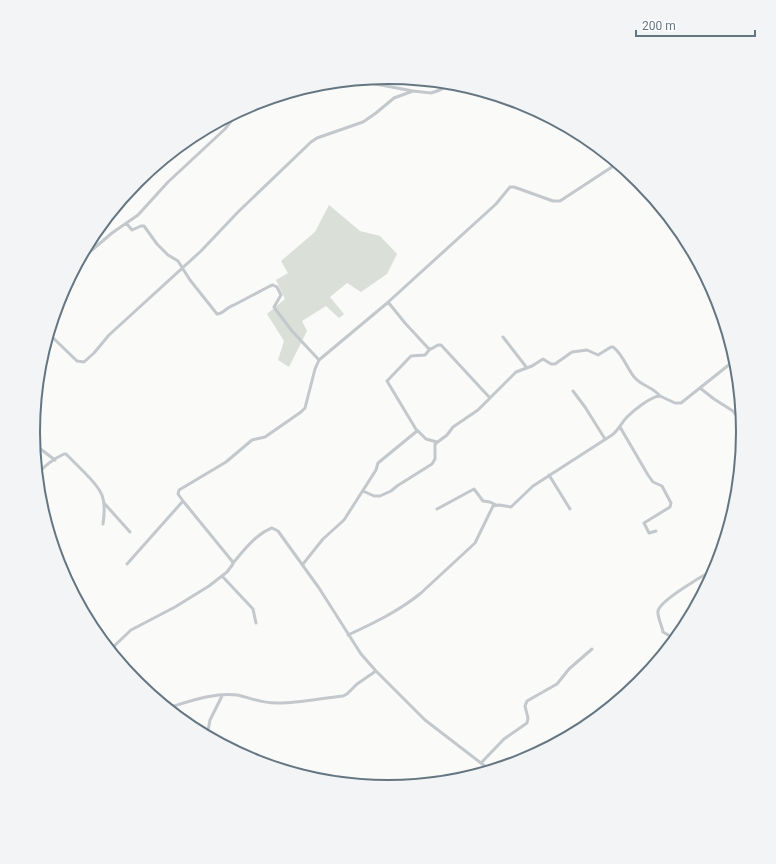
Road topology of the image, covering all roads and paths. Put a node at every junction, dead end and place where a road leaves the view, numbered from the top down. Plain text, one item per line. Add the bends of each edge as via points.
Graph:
1 (376, 85) edge
2 (443, 89) edge
3 (413, 92) junction
4 (231, 122) edge
5 (613, 166) edge
6 (126, 223) junction
7 (92, 250) edge
8 (183, 268) junction
9 (388, 302) junction
10 (503, 337) dead end
11 (53, 338) edge
12 (430, 349) junction
13 (320, 360) junction
14 (729, 365) edge
15 (527, 368) junction
16 (700, 388) junction
17 (573, 391) dead end
18 (660, 396) junction
19 (490, 398) junction
20 (735, 414) edge
21 (620, 427) junction
22 (417, 430) junction
23 (605, 439) junction
24 (437, 442) junction
25 (41, 452) edge
26 (54, 460) junction
27 (42, 470) edge
28 (549, 475) junction
29 (362, 491) junction
30 (183, 501) junction
31 (104, 502) junction
32 (496, 505) junction
33 (437, 509) dead end
34 (570, 509) dead end
35 (103, 524) dead end
36 (656, 530) dead end
37 (130, 532) dead end
38 (233, 563) junction
39 (127, 564) dead end
40 (303, 564) junction
41 (706, 574) edge
42 (222, 576) junction
43 (256, 623) dead end
44 (348, 635) junction
45 (670, 636) edge
46 (114, 646) edge
47 (592, 649) dead end
48 (376, 671) junction
49 (222, 696) junction
50 (174, 706) edge
51 (208, 729) edge
52 (481, 763) junction
53 (485, 766) edge

1 - 3 street
2 - 3 street via 435,92
3 - 8 street via 394,98 363,122 316,139
4 - 6 street via 168,182 138,215
5 - 9 street via 560,201 510,187 496,204
6 - 7 street
6 - 8 street via 132,230 144,226 157,244
8 - 11 street via 109,335 84,362 77,361
8 - 13 street via 218,315 230,306 270,286 277,287 281,296 274,307 292,331
9 - 12 street
9 - 13 street
10 - 15 street
12 - 19 street via 441,345
12 - 22 street via 425,354 411,356 387,381
13 - 30 street via 303,410 266,437 252,440 226,462 179,490 178,494
14 - 16 street
15 - 18 street via 543,359 554,364 571,352 587,350 598,355 614,347 635,378
15 - 19 street via 518,370
16 - 18 street via 678,403
16 - 20 street
17 - 23 street
18 - 21 street via 652,398 632,412
19 - 24 street via 478,410 453,427 448,436
21 - 23 street
21 - 36 street via 648,475 653,482 662,486 671,503 670,507 644,523 650,533
22 - 24 street via 426,439
22 - 29 street via 379,462
23 - 28 street
24 - 29 street via 432,464 392,491 376,497
25 - 26 street
26 - 27 street
26 - 31 street via 64,454 68,456 98,485
28 - 32 street via 511,507
28 - 34 street
29 - 40 street via 344,520 323,538
30 - 38 street
30 - 39 street
31 - 35 street
31 - 37 street
32 - 33 street via 483,501 474,489
32 - 44 street via 475,543 421,594 381,620
38 - 40 street via 250,544 272,528 280,533
38 - 42 street
40 - 44 street
41 - 45 street via 659,607 658,614 663,632
42 - 43 street via 253,609
42 - 46 street via 131,630
44 - 48 street via 360,654
47 - 52 street via 569,669 557,684 527,701 525,706 528,722 498,744
48 - 49 street via 343,696 278,703 259,702 236,695
48 - 52 street via 425,720
49 - 50 street
49 - 51 street
52 - 53 street

